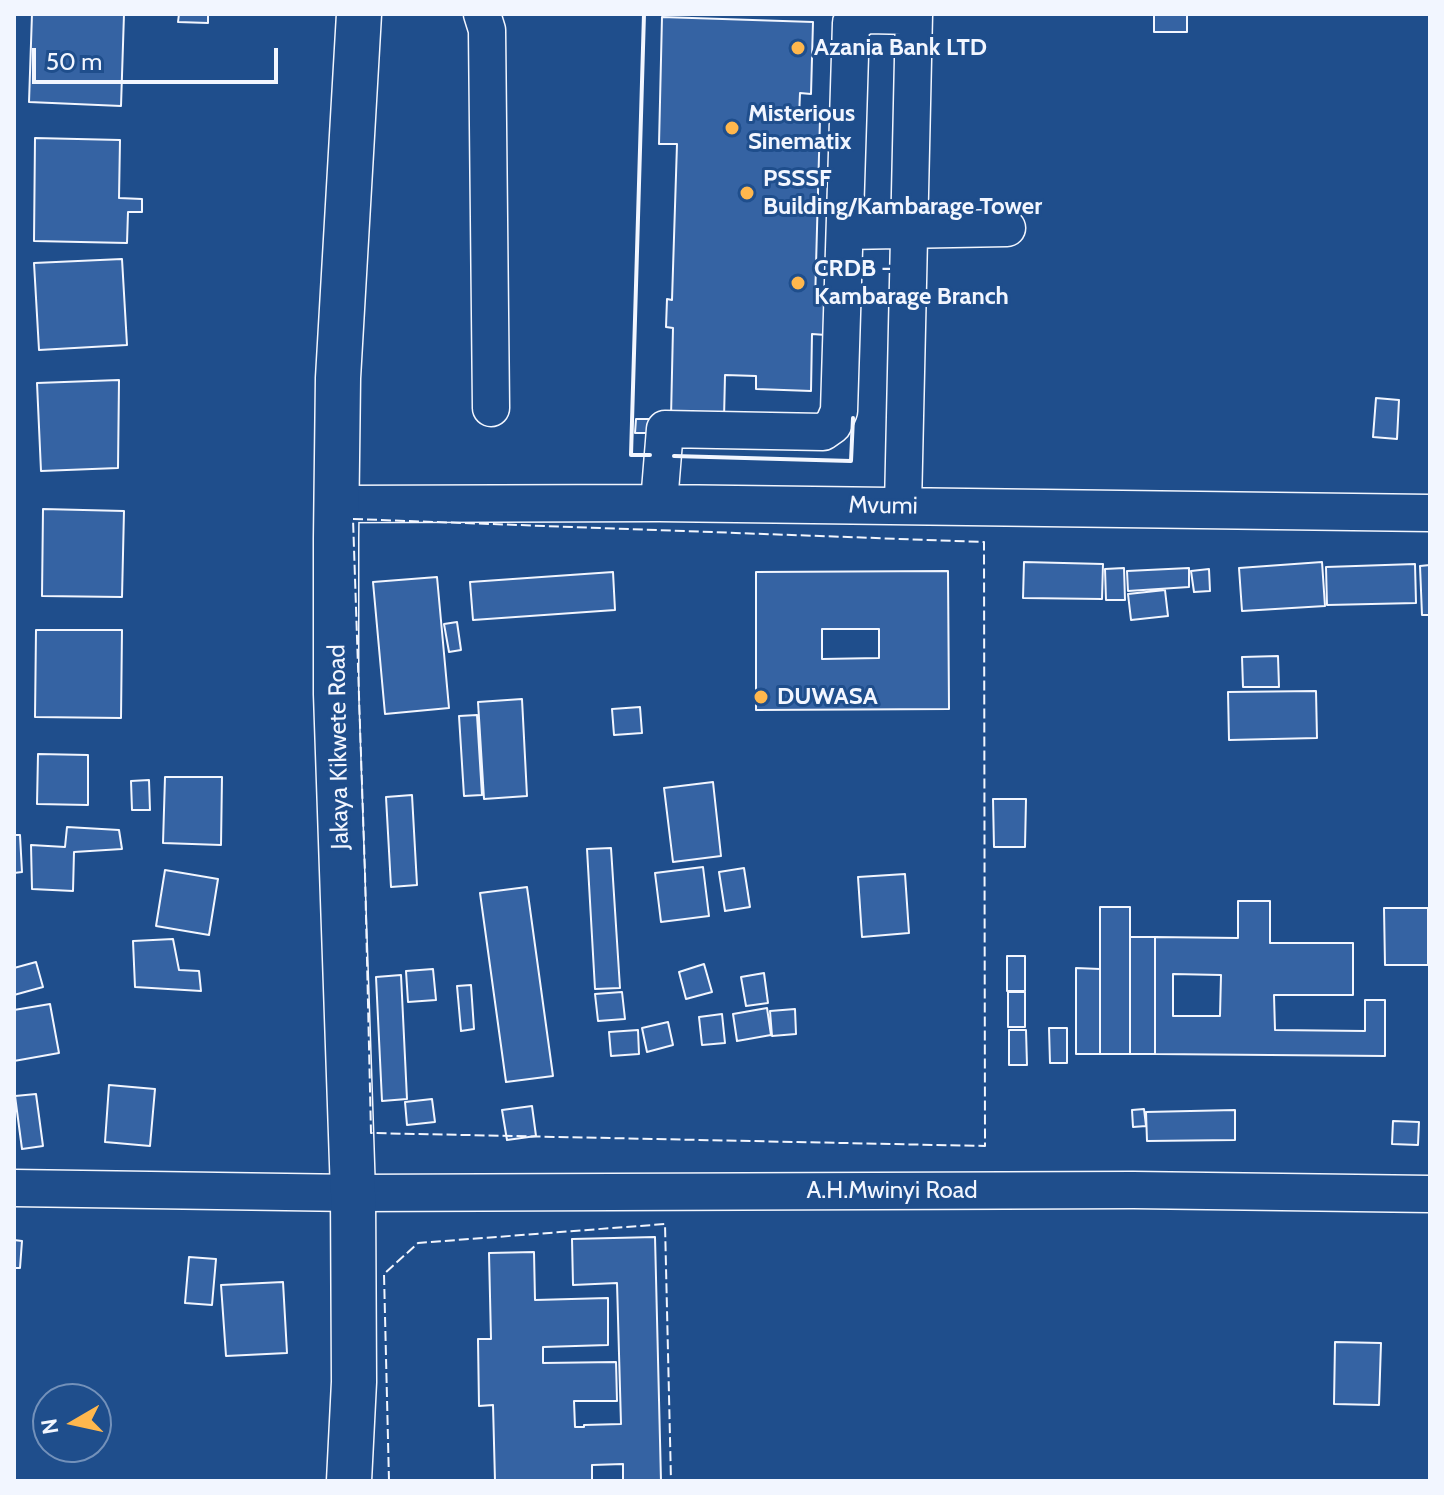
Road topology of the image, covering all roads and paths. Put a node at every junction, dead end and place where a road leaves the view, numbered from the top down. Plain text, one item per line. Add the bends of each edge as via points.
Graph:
1 (359, 14) edge
2 (482, 14) edge
3 (914, 15) edge
4 (1007, 228) dead end
5 (911, 230) junction
6 (845, 231) junction
7 (491, 408) dead end
8 (659, 503) junction
9 (337, 504) junction
10 (903, 506) junction
11 (1430, 513) edge
12 (14, 1188) edge
13 (353, 1193) junction
14 (1430, 1194) edge
15 (349, 1481) edge

1 - 9 main road, Jakaya Kikwete Road via 338,378
2 - 7 street via 487,30
3 - 5 street
3 - 6 street via 867,15 851,23
4 - 5 street
5 - 6 street
5 - 10 street
6 - 8 street via 839,411 833,425 823,432 665,429
8 - 9 street, Mvumi
8 - 10 street, Mvumi
9 - 13 main road, Jakaya Kikwete Road via 336,694
10 - 11 street, Mvumi
12 - 13 street, A.H.Mwinyi Road
13 - 14 street, A.H.Mwinyi Road
13 - 15 main road, Jakaya Kikwete Road

